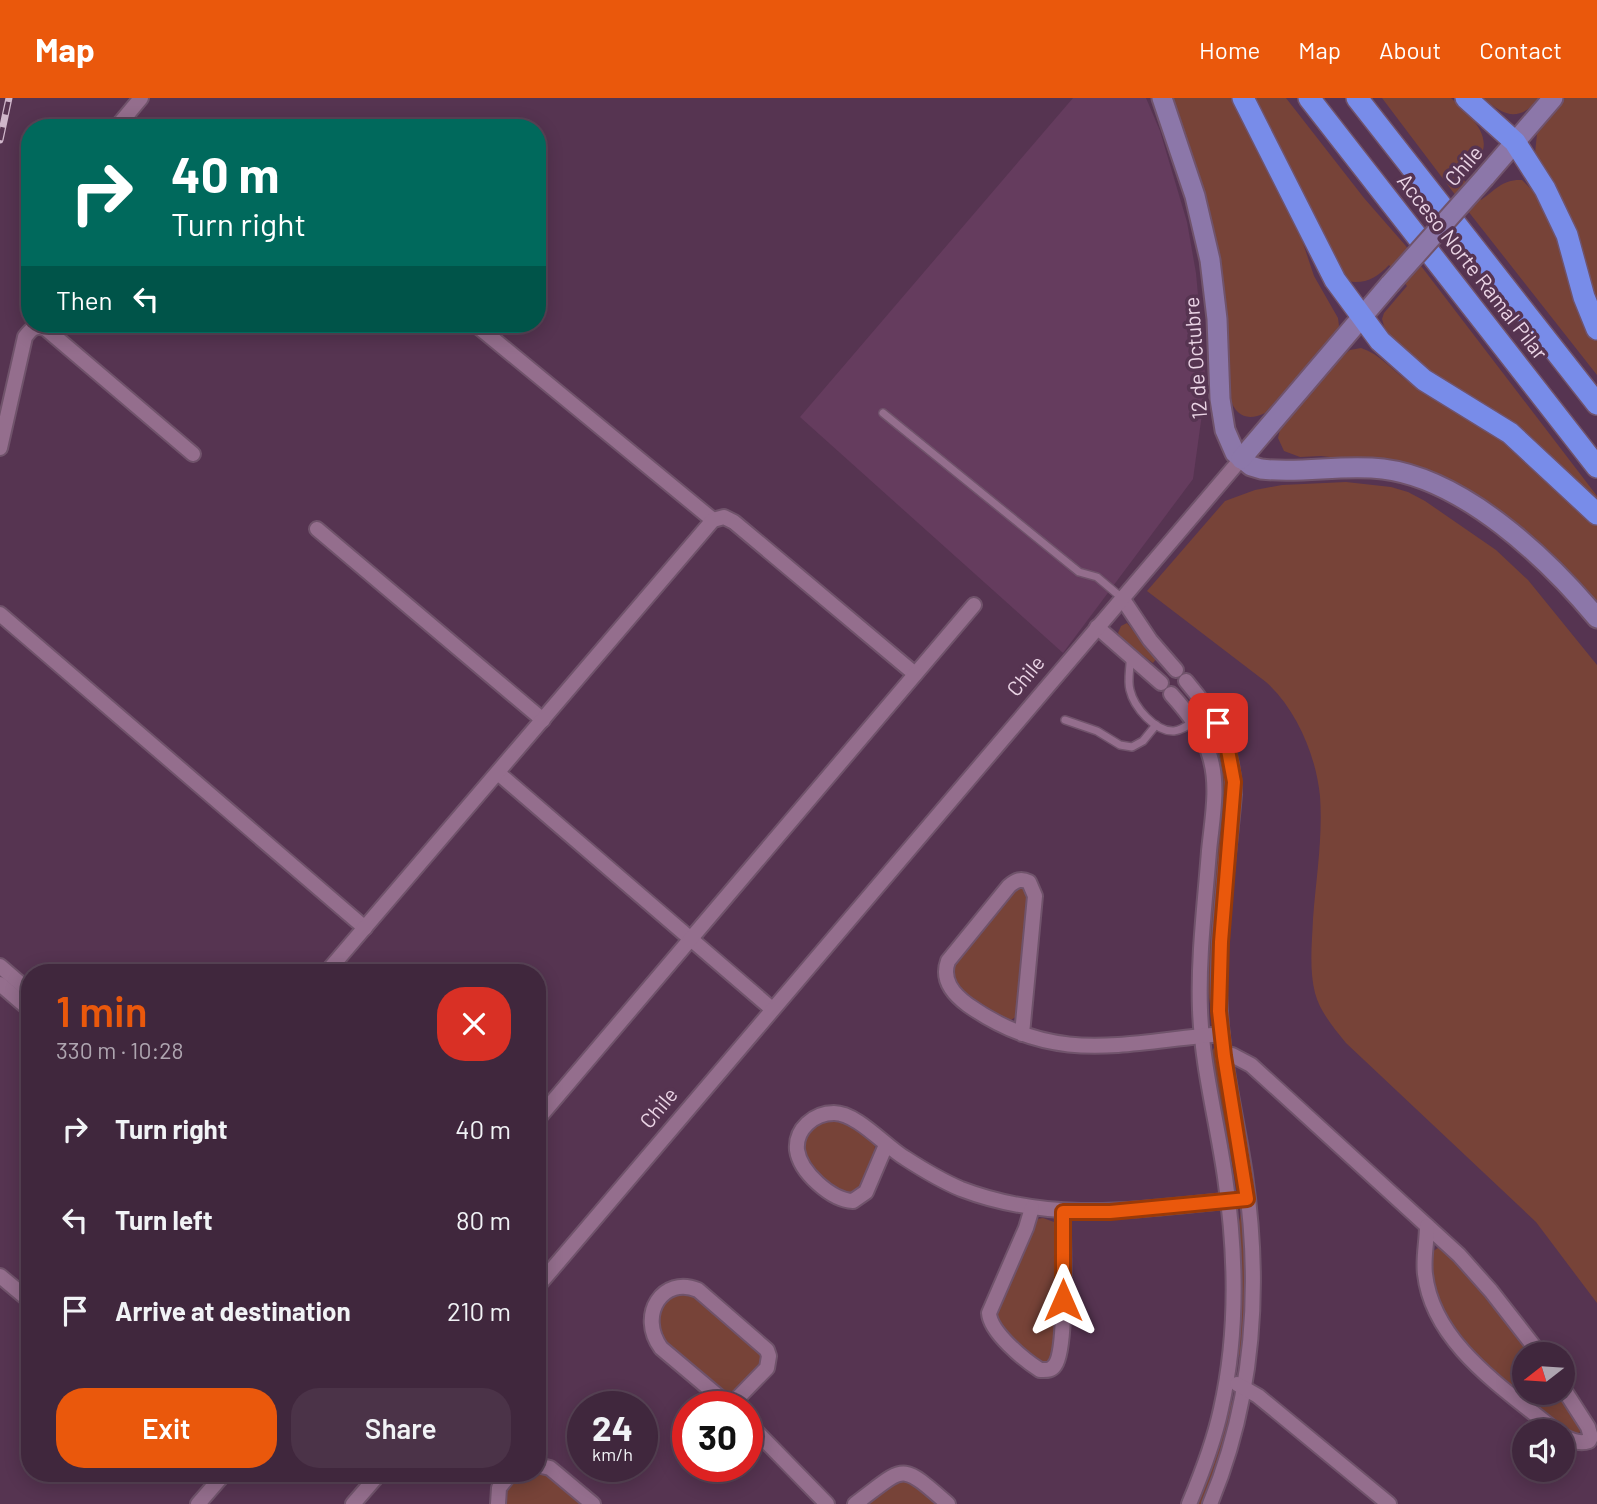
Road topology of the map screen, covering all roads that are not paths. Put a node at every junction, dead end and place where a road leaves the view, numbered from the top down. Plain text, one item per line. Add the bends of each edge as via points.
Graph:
1 (141, 98) edge
2 (1161, 98) edge
3 (1243, 98) edge
4 (1309, 98) edge
5 (1357, 98) edge
6 (1466, 98) edge
7 (1553, 98) edge
8 (124, 119) edge
9 (1515, 142) junction
10 (1362, 317) junction
11 (1597, 329) edge
12 (28, 333) edge
13 (51, 333) edge
14 (486, 333) edge
15 (1597, 404) edge
16 (883, 413) dead end
17 (0, 449) edge
18 (193, 454) dead end
19 (1241, 459) junction
20 (1597, 467) edge
21 (1597, 514) edge
22 (713, 520) junction
23 (317, 529) dead end
24 (1122, 598) junction
25 (974, 605) dead end
26 (0, 614) edge
27 (1597, 618) edge
28 (1097, 628) junction
29 (1130, 655) junction
30 (1176, 671) junction
31 (915, 674) junction
32 (1162, 684) junction
33 (543, 720) junction
34 (1065, 720) dead end
35 (1218, 720) junction
36 (1194, 721) junction
37 (1156, 725) junction
38 (498, 773) junction
39 (365, 928) junction
40 (691, 940) junction
41 (334, 964) edge
42 (0, 966) edge
43 (0, 984) edge
44 (21, 984) edge
45 (21, 1002) edge
46 (772, 1009) junction
47 (1021, 1034) junction
48 (1222, 1034) junction
49 (1202, 1036) junction
50 (1224, 1056) junction
51 (546, 1110) edge
52 (886, 1145) junction
53 (1247, 1199) junction
54 (1228, 1200) junction
55 (1032, 1208) junction
56 (1063, 1212) junction
57 (1427, 1226) junction
58 (0, 1276) edge
59 (546, 1276) edge
60 (21, 1294) edge
61 (1531, 1342) edge
62 (1226, 1380) junction
63 (1245, 1387) junction
64 (1574, 1405) edge
65 (731, 1406) edge
66 (1542, 1419) edge
67 (763, 1438) edge
68 (1575, 1441) edge
69 (546, 1467) edge
70 (217, 1482) edge
71 (372, 1482) edge
72 (504, 1482) edge
73 (198, 1504) edge
74 (353, 1504) edge
75 (498, 1504) edge
76 (593, 1504) edge
77 (827, 1504) edge
78 (855, 1504) edge
79 (948, 1504) edge
80 (1189, 1504) edge
81 (1210, 1504) edge
82 (1389, 1504) edge

1 - 8 street
2 - 19 street, 12 de Octubre via 1204,229 1215,298 1222,415
3 - 10 highway via 1335,280
4 - 20 highway, Acceso Norte Ramal Pilar
5 - 15 highway, Acceso Norte Ramal Pilar
6 - 9 highway
7 - 9 street, Chile
9 - 10 street, Chile, bridge
9 - 11 highway via 1567,234
10 - 19 street, Chile
10 - 21 highway via 1404,364 1510,433
12 - 17 street
13 - 18 street
14 - 22 street
16 - 24 lane via 1079,572 1097,577
19 - 24 street, Chile
19 - 27 street via 1273,470 1382,469 1429,483 1464,500 1524,542
22 - 31 street via 724,517 734,522
22 - 33 street
23 - 33 street
24 - 28 street, Chile
24 - 30 street
25 - 31 street
26 - 39 street
28 - 29 street
28 - 46 street, Chile
29 - 32 street
29 - 37 lane via 1130,689 1136,704
30 - 32 street
30 - 35 street
31 - 40 street
32 - 36 street
33 - 38 street
34 - 37 lane via 1132,747
35 - 36 street
35 - 48 street via 1234,782 1219,977
36 - 37 lane via 1175,731
36 - 49 street via 1210,755 1214,783 1200,977
38 - 39 street
38 - 40 street
39 - 41 street
40 - 46 street
40 - 51 street
42 - 44 street
43 - 45 street
46 - 59 street, Chile
47 - 47 street via 1035,896 1024,880 1009,886 952,953 945,968 951,988 965,1003
47 - 49 street via 1085,1047
48 - 49 street
48 - 50 street
49 - 54 street
50 - 53 street
50 - 57 street via 1251,1065
52 - 52 street via 866,1192 853,1201 833,1195 809,1173 797,1151 804,1126 827,1113 850,1117
52 - 55 street via 959,1188
53 - 54 street
53 - 63 street via 1252,1324
54 - 56 street
54 - 62 street via 1233,1292
55 - 56 street
55 - 56 street via 989,1321 1040,1370 1054,1367 1061,1343
57 - 61 street via 1491,1291
57 - 66 street via 1425,1276 1444,1326 1471,1359
58 - 60 street
62 - 63 street
62 - 80 street via 1211,1447
63 - 81 street via 1230,1453
63 - 82 street
64 - 68 street via 1591,1437
65 - 65 street via 655,1339 650,1323 653,1308 673,1290 687,1286 698,1290 767,1350 767,1368
67 - 77 street
69 - 76 street
70 - 73 street
71 - 74 street
72 - 75 street
78 - 79 street via 892,1476 906,1472

